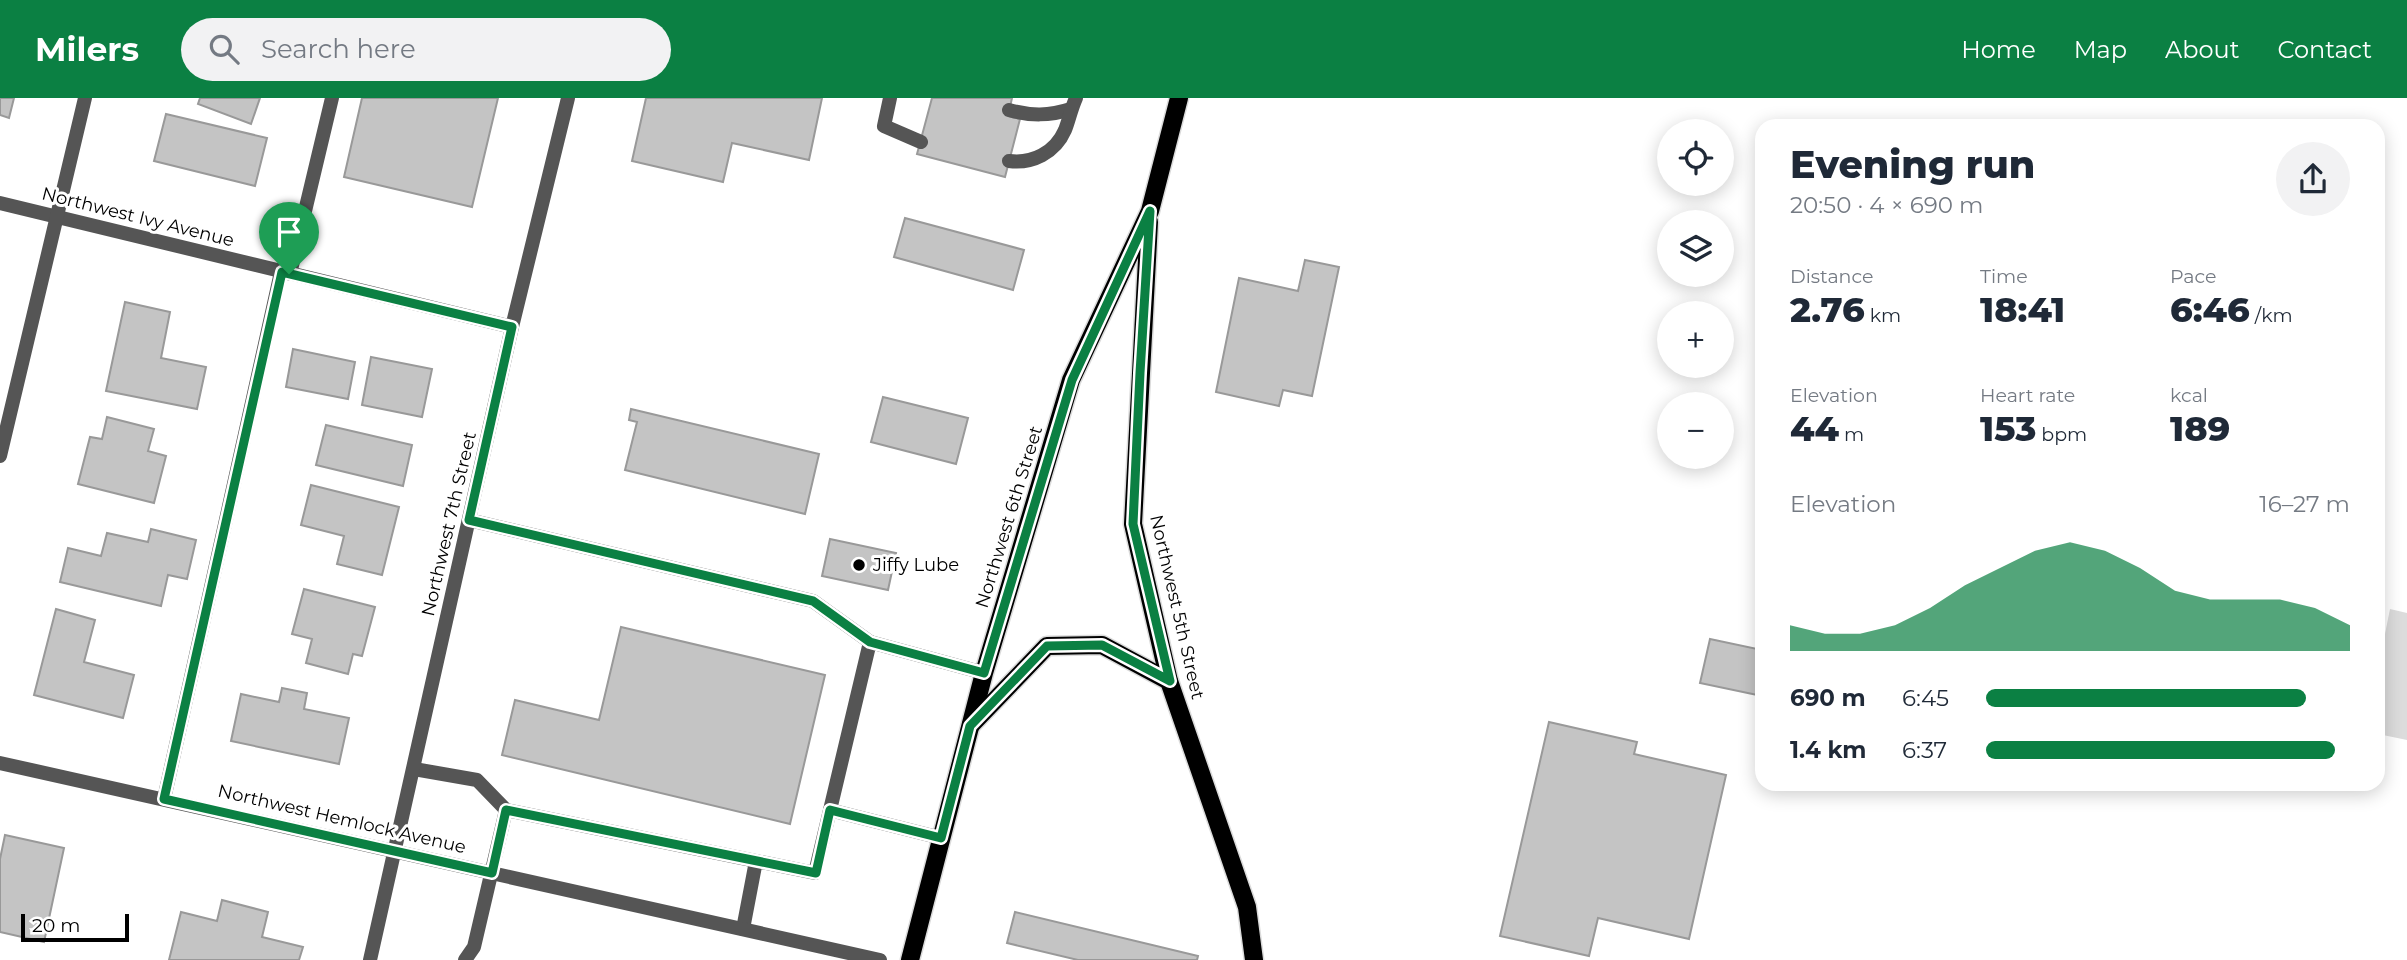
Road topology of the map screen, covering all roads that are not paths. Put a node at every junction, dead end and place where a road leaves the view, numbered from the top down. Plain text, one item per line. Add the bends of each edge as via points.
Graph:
1 (85, 98) edge
2 (332, 98) edge
3 (568, 98) edge
4 (890, 98) edge
5 (1179, 98) edge
6 (1073, 104) edge
7 (1009, 110) dead end
8 (921, 142) dead end
9 (1009, 161) dead end
10 (0, 204) edge
11 (1150, 211) junction
12 (55, 217) junction
13 (286, 273) junction
14 (512, 327) junction
15 (0, 456) edge
16 (469, 520) junction
17 (870, 642) junction
18 (984, 673) junction
19 (1170, 681) junction
20 (970, 726) junction
21 (0, 762) edge
22 (414, 769) junction
23 (164, 799) junction
24 (506, 810) junction
25 (830, 810) junction
26 (941, 838) junction
27 (396, 851) junction
28 (756, 861) junction
29 (492, 873) junction
30 (743, 929) junction
31 (370, 960) edge
32 (465, 960) edge
33 (880, 960) edge
34 (910, 960) edge
35 (1254, 960) edge

1 - 12 street
2 - 13 street
3 - 14 street, Northwest 7th Street
4 - 8 street via 884,125
5 - 11 main road, Northwest 6th Street
6 - 7 street via 1055,114
6 - 9 street via 1065,131 1054,146 1036,159
10 - 12 street, Northwest Ivy Avenue
11 - 18 main road, Northwest 6th Street via 1072,380
11 - 19 main road, Northwest 5th Street via 1133,524
12 - 13 street, Northwest Ivy Avenue
12 - 15 street
13 - 14 street, Northwest Ivy Avenue
13 - 23 street
14 - 16 street, Northwest 7th Street
16 - 17 street via 813,601
16 - 22 street, Northwest 7th Street
17 - 18 street
17 - 25 street
18 - 20 main road, Northwest 6th Street
19 - 20 main road via 1102,645 1047,646
19 - 35 main road, Northwest 5th Street via 1247,907
20 - 26 main road, Northwest 6th Street
21 - 23 street, Northwest Hemlock Avenue
22 - 24 street via 477,780
22 - 27 street, Northwest 7th Street
23 - 27 street, Northwest Hemlock Avenue
24 - 28 street
24 - 29 street
25 - 26 street
25 - 28 street via 816,873
26 - 34 main road, Northwest 6th Street
27 - 29 street, Northwest Hemlock Avenue
27 - 31 street, Northwest 7th Street
28 - 30 street
29 - 30 street, Northwest Hemlock Avenue
29 - 32 street via 474,947
30 - 33 street, Northwest Hemlock Avenue

